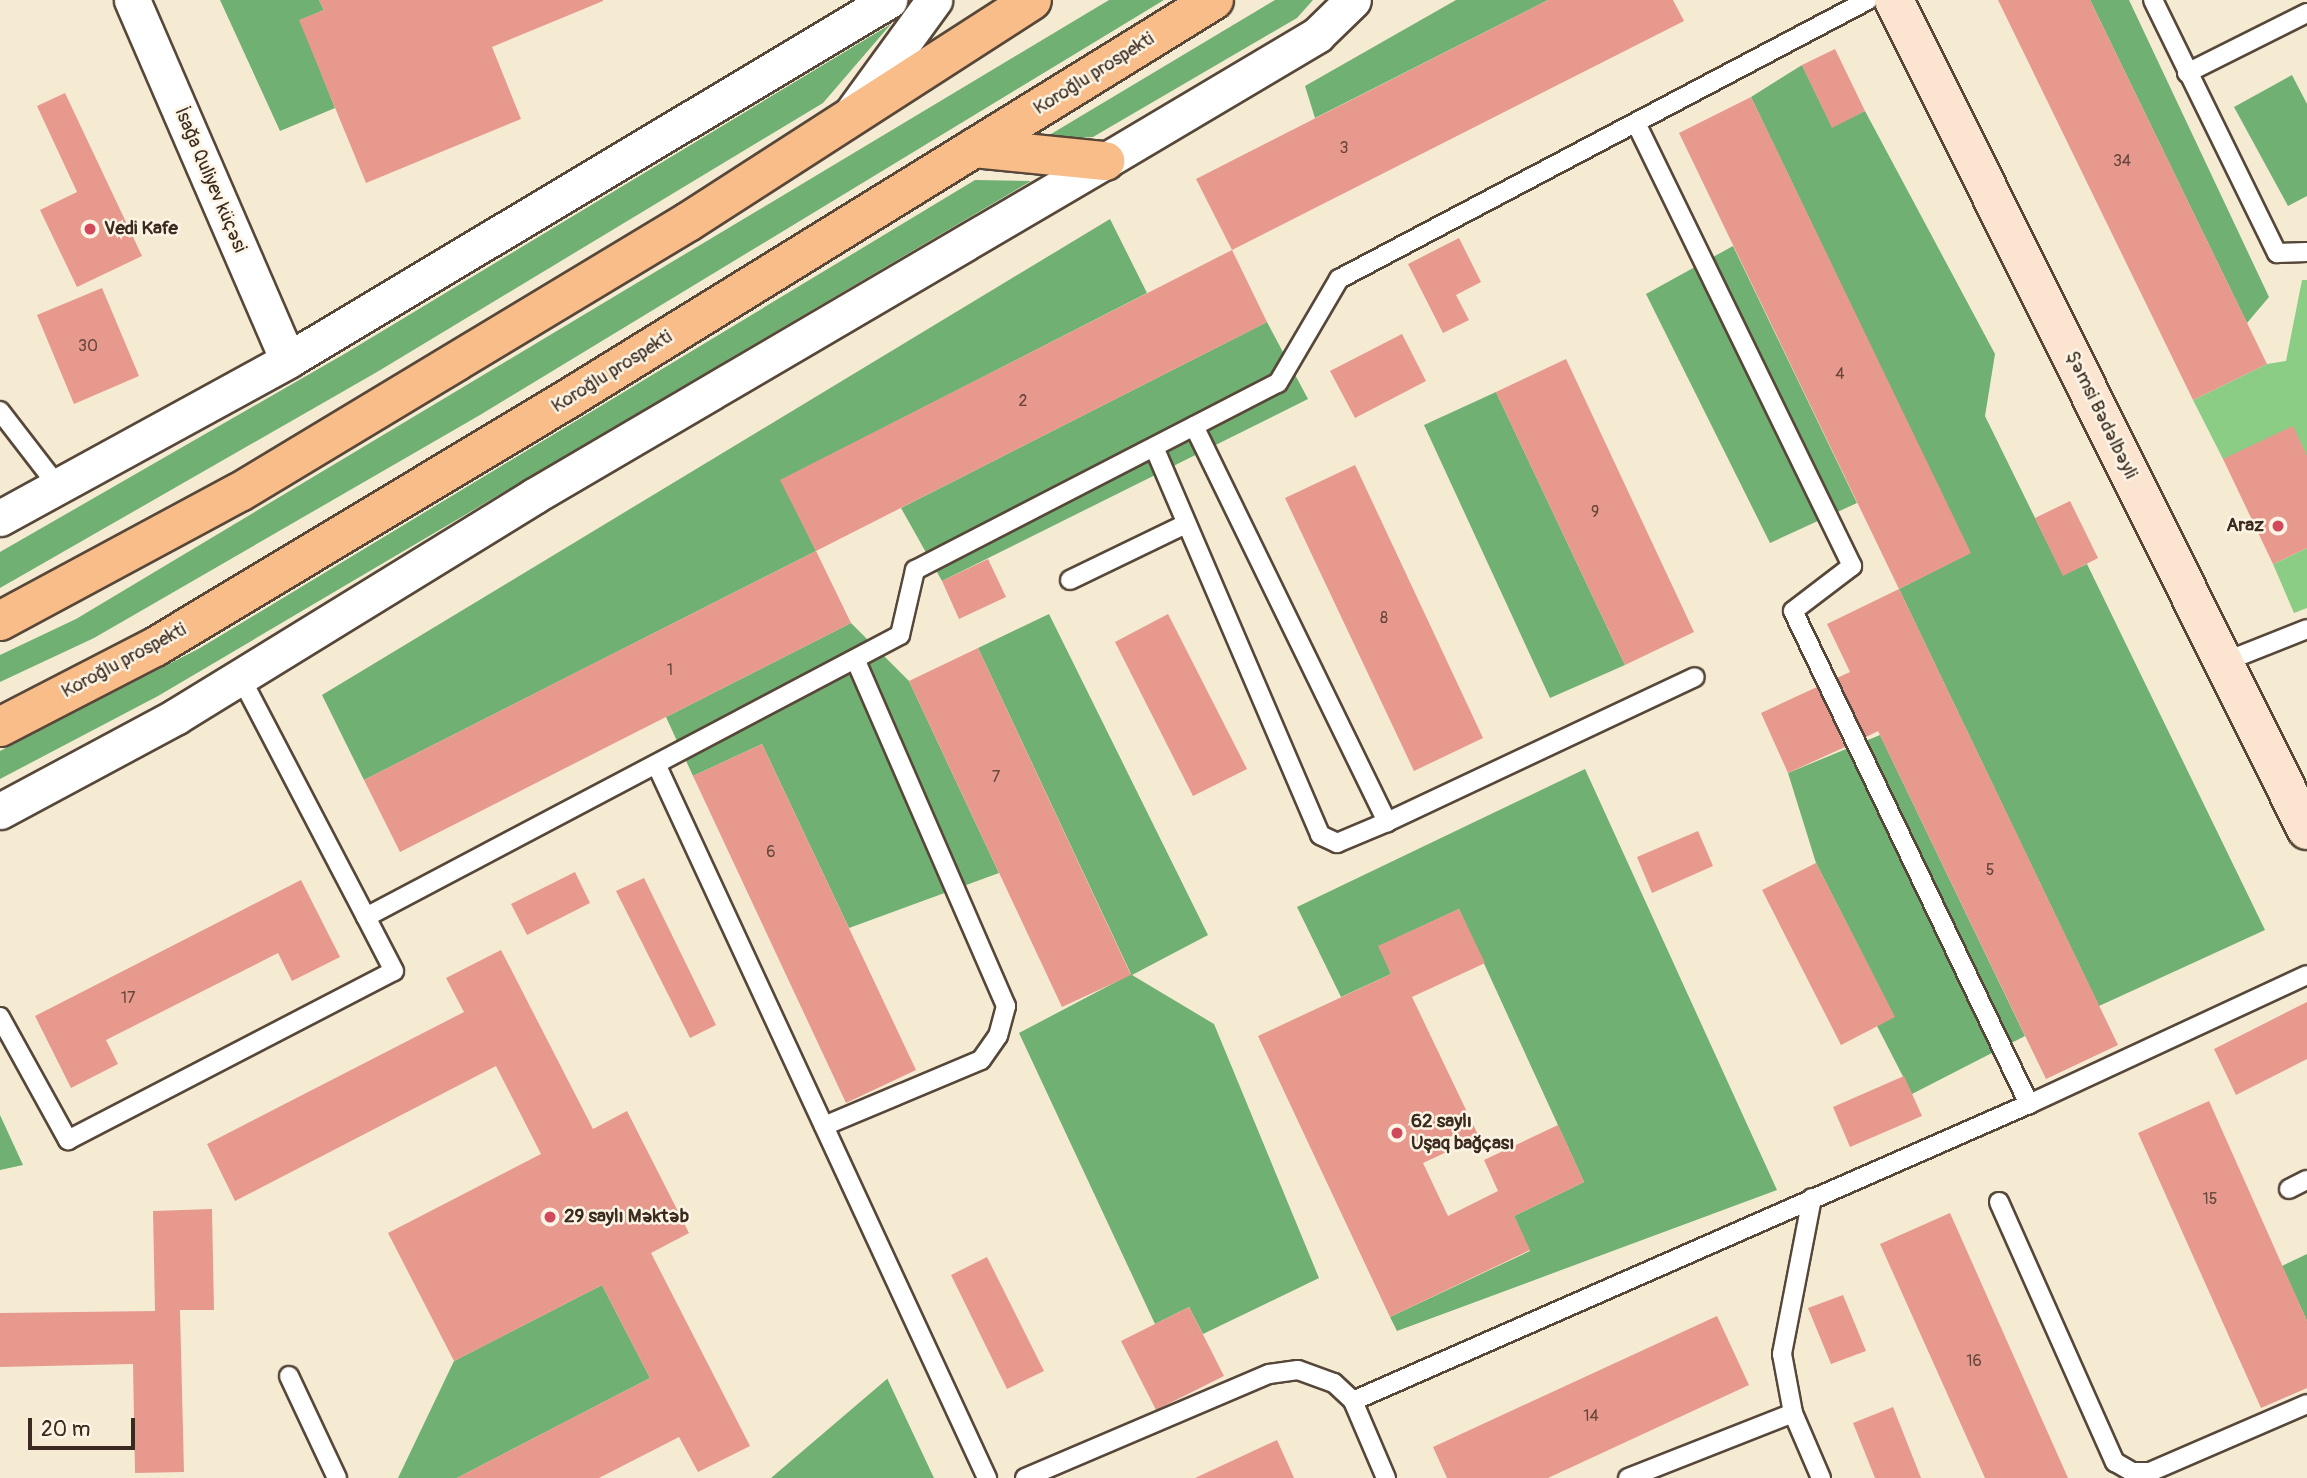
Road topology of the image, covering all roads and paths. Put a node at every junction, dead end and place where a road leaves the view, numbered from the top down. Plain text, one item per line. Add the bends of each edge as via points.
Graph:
1 (132, 0) edge
2 (889, 0) edge
3 (934, 0) edge
4 (1032, 0) edge
5 (1214, 0) edge
6 (1353, 0) edge
7 (1868, 0) edge
8 (1894, 0) edge
9 (2153, 0) edge
10 (2307, 13) edge
11 (2187, 73) junction
12 (848, 119) junction
13 (1636, 123) junction
14 (974, 148) junction
15 (1105, 161) junction
16 (2307, 252) edge
17 (288, 360) junction
18 (0, 411) edge
19 (1194, 426) junction
20 (1154, 447) junction
21 (60, 489) junction
22 (0, 518) edge
23 (1186, 524) junction
24 (1070, 580) dead end
25 (0, 621) edge
26 (2307, 629) edge
27 (855, 659) junction
28 (2224, 662) junction
29 (240, 676) junction
30 (1695, 677) dead end
31 (0, 727) edge
32 (657, 766) junction
33 (0, 811) edge
34 (1387, 822) junction
35 (2307, 830) edge
36 (366, 917) junction
37 (2307, 975) edge
38 (0, 1017) edge
39 (2029, 1104) junction
40 (824, 1126) junction
41 (2307, 1180) edge
42 (2289, 1189) dead end
43 (1812, 1198) junction
44 (1999, 1202) dead end
45 (289, 1376) dead end
46 (1353, 1401) junction
47 (2307, 1404) edge
48 (1793, 1413) junction
49 (337, 1478) edge
50 (987, 1478) edge
51 (1025, 1478) edge
52 (1386, 1478) edge
53 (1628, 1478) edge
54 (1821, 1478) edge

1 - 17 street, İsağa Quliyev küçəsi
2 - 17 street
3 - 12 street
4 - 12 main road
5 - 14 main road, Koroğlu prospekti
6 - 15 street via 1317,34
7 - 13 lane
8 - 28 street, Şəmsi Bədəlbəyli
9 - 11 lane
10 - 11 lane
11 - 16 lane via 2277,253
12 - 25 main road via 688,222 240,492
13 - 19 lane via 1339,279 1278,383
13 - 39 lane via 1852,566 1793,611
14 - 15 main road
14 - 31 main road, Koroğlu prospekti via 155,647
15 - 29 street via 534,496
17 - 21 street
18 - 21 lane
19 - 20 lane
19 - 34 lane
20 - 23 lane
20 - 27 lane via 915,570 900,635
21 - 22 street
23 - 24 lane
23 - 34 lane via 1320,835 1336,843
26 - 28 lane
27 - 32 lane
27 - 40 lane via 1006,1006 998,1036 981,1060
28 - 35 street, Şəmsi Bədəlbəyli
29 - 33 street
29 - 36 lane
30 - 34 lane
32 - 36 lane
32 - 40 lane
36 - 38 lane via 394,971 68,1140
37 - 39 lane
39 - 43 lane
40 - 50 lane
41 - 42 lane
43 - 46 lane
43 - 48 lane via 1782,1354
44 - 47 lane via 2115,1462 2132,1472 2150,1472
45 - 49 lane
46 - 51 lane via 1334,1383 1298,1370 1269,1374
46 - 52 lane
48 - 53 lane
48 - 54 lane

